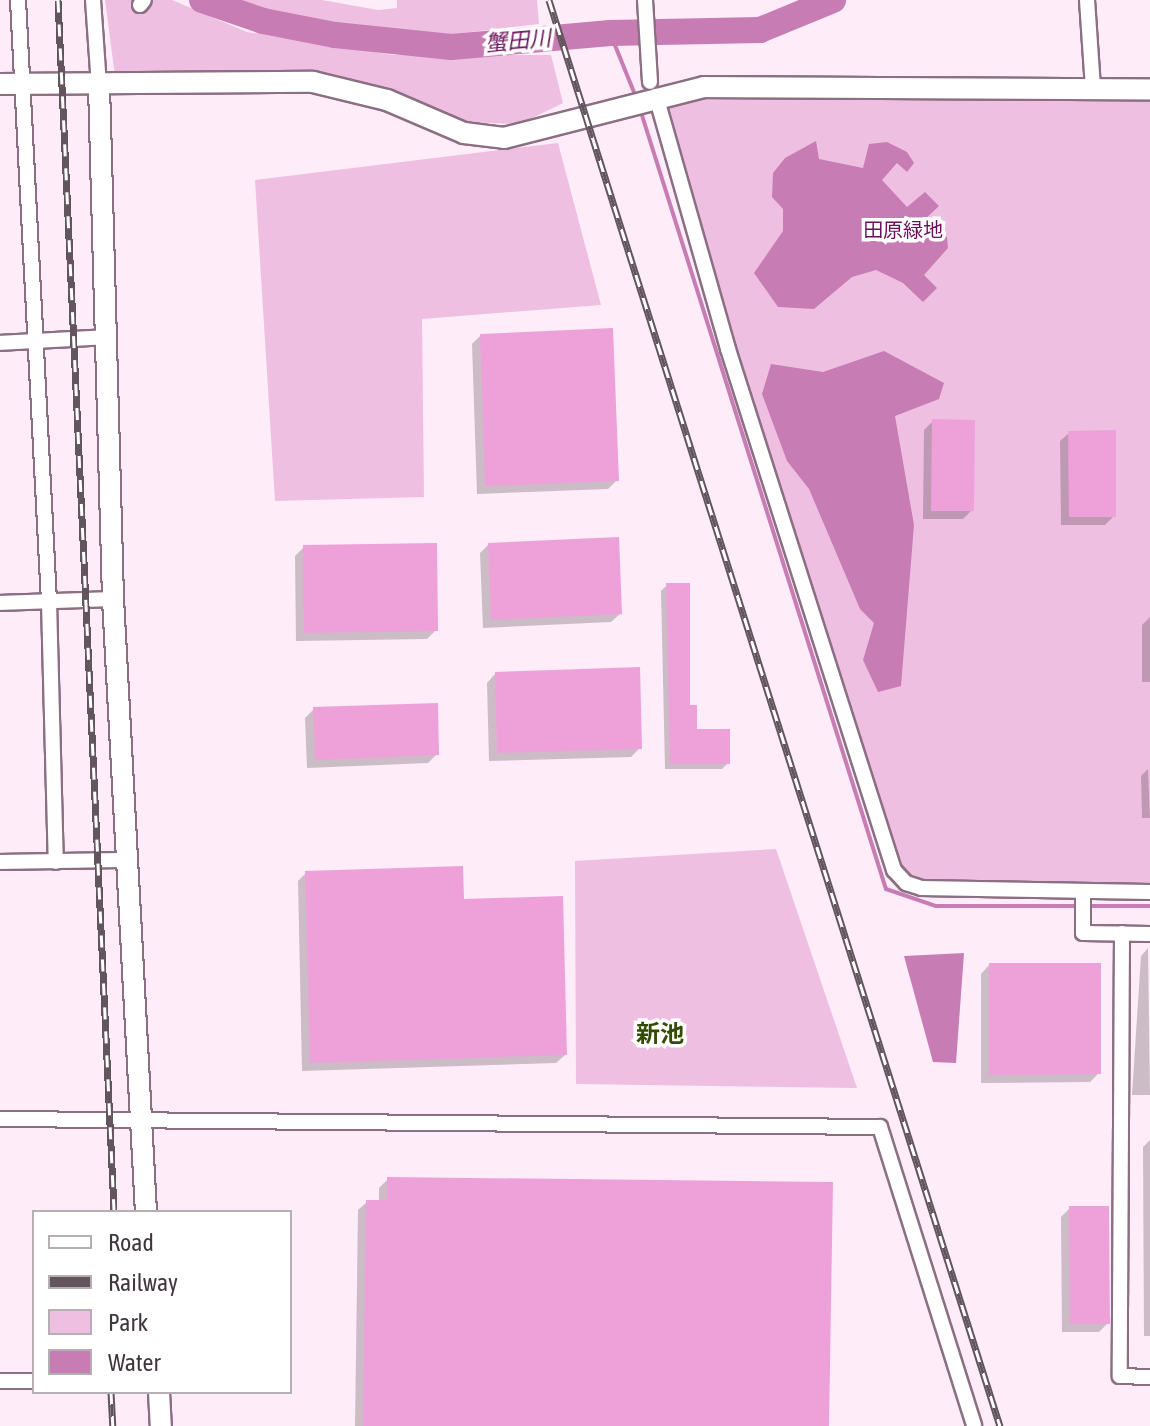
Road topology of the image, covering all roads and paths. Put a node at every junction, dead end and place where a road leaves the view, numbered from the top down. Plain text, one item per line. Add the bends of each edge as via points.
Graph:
1 (18, 0) edge
2 (93, 0) edge
3 (1087, 0) edge
4 (644, 7) edge
5 (0, 84) edge
6 (25, 85) junction
7 (99, 85) junction
8 (653, 89) junction
9 (1093, 89) junction
10 (1150, 89) edge
11 (107, 337) junction
12 (0, 343) edge
13 (35, 343) junction
14 (113, 599) junction
15 (49, 602) junction
16 (0, 603) edge
17 (129, 860) junction
18 (0, 862) edge
19 (56, 862) junction
20 (1083, 891) junction
21 (1150, 892) edge
22 (1122, 933) junction
23 (1150, 934) edge
24 (0, 1119) edge
25 (139, 1119) junction
26 (146, 1210) edge
27 (1150, 1377) edge
28 (0, 1381) edge
29 (32, 1381) edge
30 (159, 1394) edge
31 (161, 1426) edge
32 (974, 1426) edge

1 - 6 street
2 - 7 street
3 - 9 street
4 - 8 street
5 - 6 street
6 - 7 street
6 - 13 street
7 - 8 street via 313,82 387,100 464,133 504,138 613,109
7 - 11 street
8 - 9 street
8 - 20 street via 728,349 894,870 906,883 921,888
9 - 10 street
11 - 13 street
11 - 14 street
12 - 13 street
13 - 15 street
14 - 15 street
14 - 17 street
15 - 16 street
15 - 19 street
17 - 19 street
17 - 25 street
18 - 19 street
20 - 21 street
20 - 22 street via 1083,933
22 - 23 street
22 - 27 street via 1120,1376
24 - 25 street
25 - 26 street
25 - 32 street via 880,1127
28 - 29 street
30 - 31 street

